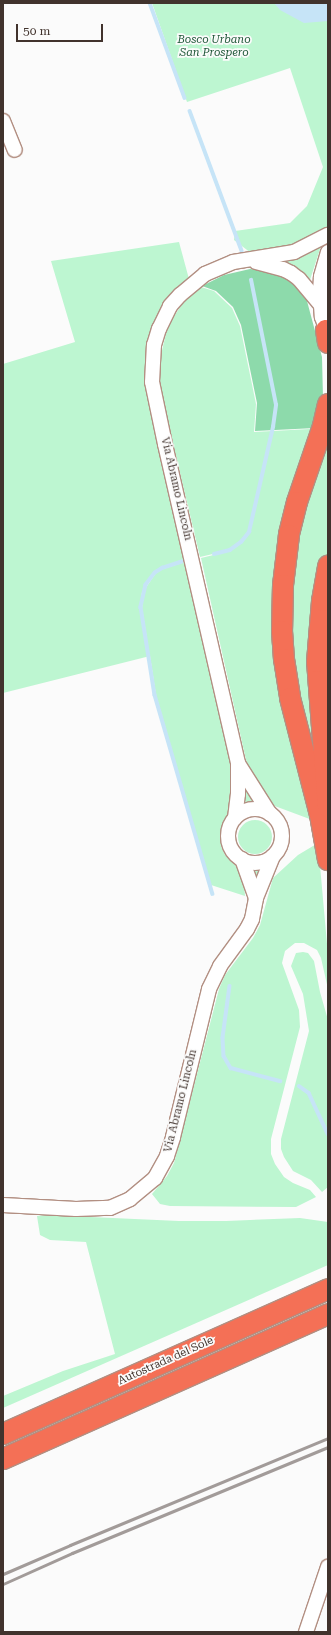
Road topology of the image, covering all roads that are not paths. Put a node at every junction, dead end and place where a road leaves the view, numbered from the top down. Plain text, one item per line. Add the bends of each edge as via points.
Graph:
1 (3, 121) edge
2 (15, 150) dead end
3 (328, 235) edge
4 (328, 252) edge
5 (248, 261) junction
6 (320, 304) junction
7 (327, 336) edge
8 (328, 404) edge
9 (328, 566) edge
10 (238, 763) junction
11 (328, 809) edge
12 (270, 814) junction
13 (234, 818) junction
14 (273, 856) junction
15 (242, 859) junction
16 (328, 860) edge
17 (256, 898) junction
18 (3, 1205) edge
19 (328, 1289) edge
20 (328, 1314) edge
21 (3, 1434) edge
22 (3, 1459) edge
23 (328, 1567) edge
24 (306, 1632) edge

1 - 2 street
3 - 5 street, Via Abramo Lincoln via 294,252
4 - 6 street via 321,277
5 - 6 street, Via Abramo Lincoln via 291,273
5 - 10 street, Via Abramo Lincoln via 233,262 204,274 180,295 170,306 159,329 152,363 152,382 165,444
6 - 7 street
8 - 16 highway via 289,535 283,585 282,631 290,698 320,814
9 - 11 highway via 317,662
10 - 12 street, Via Abramo Lincoln
10 - 13 street, Via Abramo Lincoln via 238,794
12 - 13 street via 251,809
12 - 14 street, Via Abramo Lincoln via 279,824 282,837
13 - 15 street, Via Abramo Lincoln via 228,832 228,840 235,854
14 - 15 street via 258,862
14 - 17 street, Via Abramo Lincoln
15 - 17 street, Via Abramo Lincoln
17 - 18 street, Via Abramo Lincoln via 252,919 247,929 220,966 209,989 168,1156 155,1178 130,1199 105,1209
19 - 21 highway, Autostrada del Sole
20 - 22 highway
23 - 24 street

